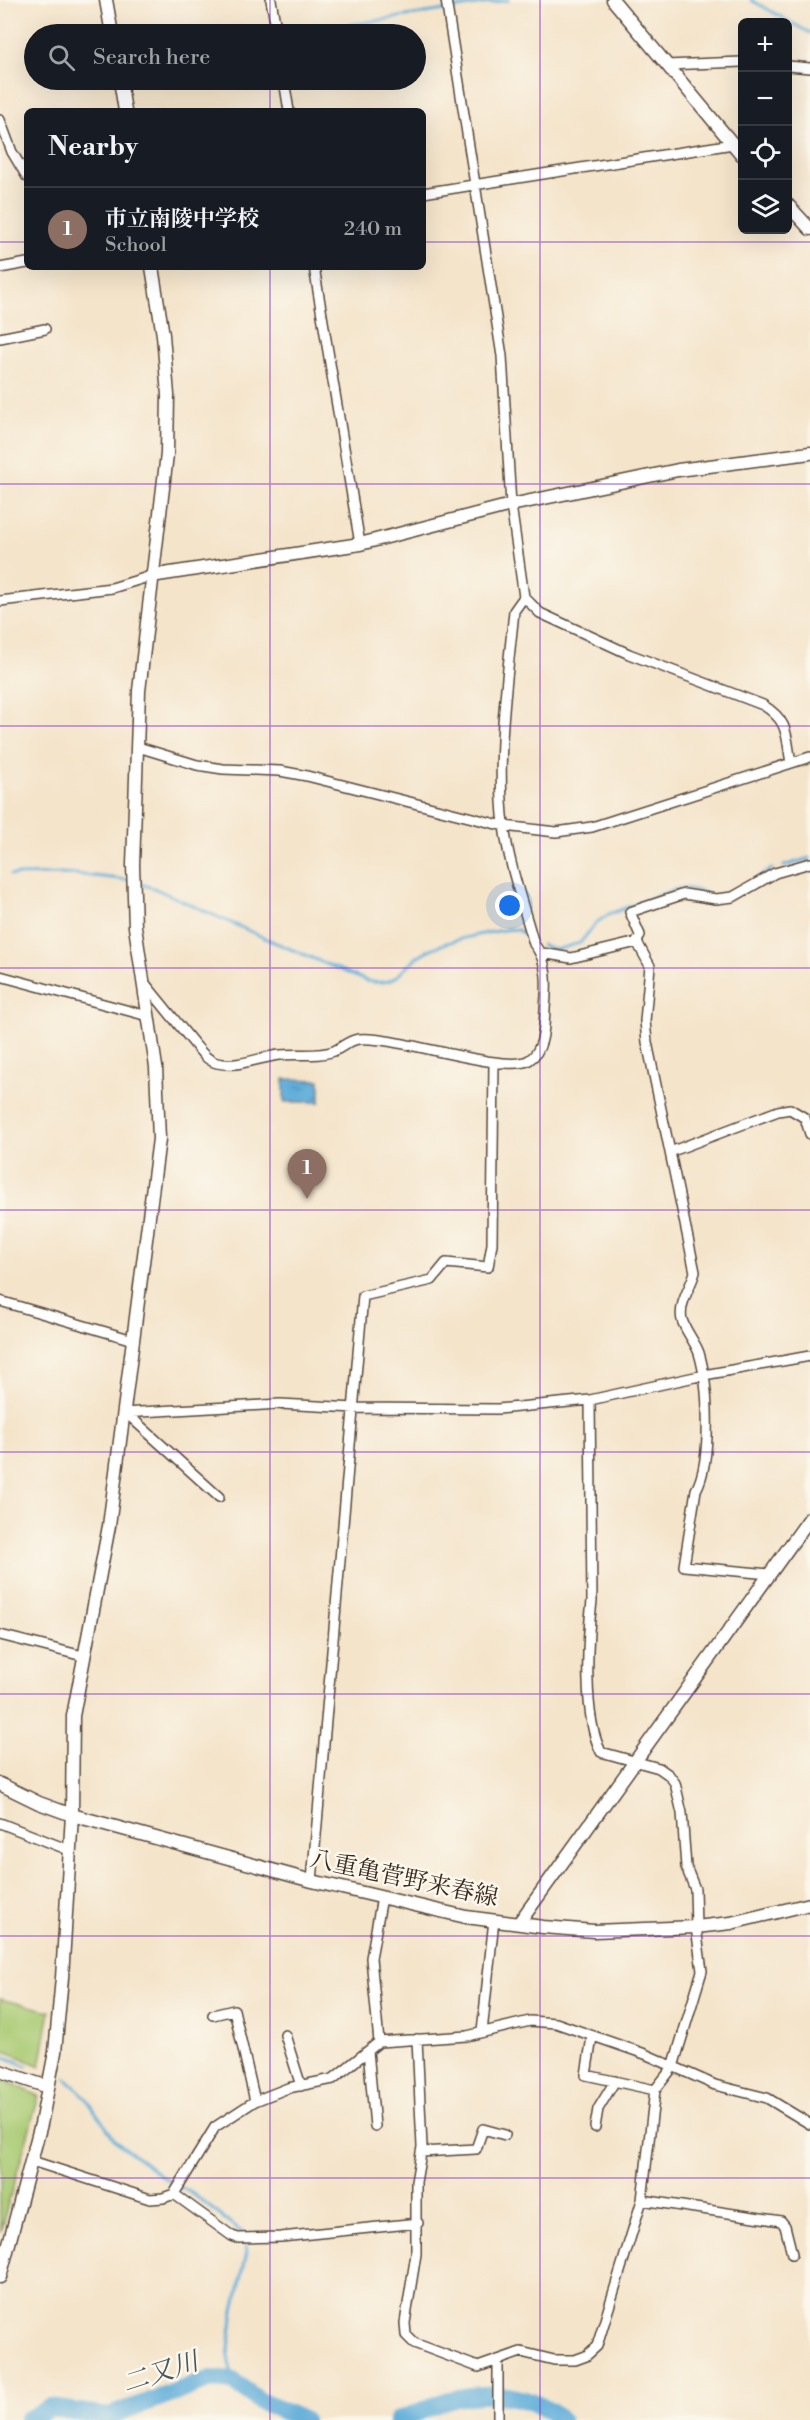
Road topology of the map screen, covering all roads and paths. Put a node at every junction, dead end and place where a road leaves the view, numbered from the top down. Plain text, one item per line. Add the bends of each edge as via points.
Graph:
1 (106, 0) edge
2 (271, 0) edge
3 (446, 0) edge
4 (614, 0) edge
5 (110, 24) edge
6 (275, 24) edge
7 (738, 62) edge
8 (666, 65) junction
9 (792, 66) edge
10 (810, 68) edge
11 (122, 90) edge
12 (286, 90) edge
13 (125, 108) edge
14 (289, 108) edge
15 (0, 120) edge
16 (733, 144) junction
17 (738, 150) edge
18 (24, 172) edge
19 (476, 185) junction
20 (426, 193) edge
21 (792, 209) edge
22 (810, 229) edge
23 (24, 264) edge
24 (0, 268) edge
25 (152, 270) edge
26 (314, 270) edge
27 (45, 329) dead end
28 (0, 338) edge
29 (810, 453) edge
30 (511, 505) junction
31 (360, 544) junction
32 (151, 576) junction
33 (524, 597) junction
34 (0, 601) edge
35 (138, 747) junction
36 (810, 757) edge
37 (791, 763) junction
38 (504, 826) junction
39 (810, 863) edge
40 (637, 942) junction
41 (542, 953) junction
42 (0, 976) edge
43 (142, 979) junction
44 (148, 1016) junction
45 (494, 1062) junction
46 (810, 1134) edge
47 (670, 1152) junction
48 (0, 1301) edge
49 (133, 1340) junction
50 (810, 1356) edge
51 (704, 1375) junction
52 (590, 1400) junction
53 (355, 1408) junction
54 (124, 1412) junction
55 (219, 1497) dead end
56 (810, 1518) edge
57 (804, 1536) edge
58 (769, 1574) junction
59 (0, 1635) edge
60 (83, 1656) junction
61 (634, 1761) junction
62 (0, 1784) edge
63 (72, 1815) junction
64 (0, 1823) edge
65 (69, 1851) junction
66 (312, 1881) junction
67 (382, 1897) junction
68 (810, 1904) edge
69 (494, 1920) junction
70 (519, 1923) junction
71 (696, 1928) junction
72 (213, 2015) dead end
73 (482, 2032) junction
74 (285, 2035) dead end
75 (592, 2037) junction
76 (417, 2039) junction
77 (379, 2042) junction
78 (368, 2051) junction
79 (673, 2067) junction
80 (0, 2071) edge
81 (615, 2081) junction
82 (301, 2086) junction
83 (48, 2087) junction
84 (655, 2090) junction
85 (255, 2101) junction
86 (810, 2124) edge
87 (375, 2126) dead end
88 (595, 2127) dead end
89 (505, 2135) dead end
90 (421, 2152) junction
91 (32, 2161) junction
92 (174, 2194) junction
93 (642, 2200) junction
94 (418, 2223) junction
95 (792, 2254) dead end
96 (0, 2277) edge
97 (498, 2360) junction
98 (498, 2420) edge

1 - 5 street
2 - 6 street
3 - 19 street
4 - 8 street
7 - 8 street
8 - 16 street
9 - 10 street
11 - 13 street
12 - 14 street
15 - 18 street
16 - 17 street
16 - 19 street
19 - 20 street
19 - 30 street via 502,356
21 - 22 street
23 - 24 street
25 - 32 street via 168,395 167,454
26 - 31 street
27 - 28 street
29 - 30 street via 678,470
30 - 31 street
30 - 33 street
31 - 32 street
32 - 34 street via 112,588
32 - 35 street via 139,691
33 - 37 street via 540,613 771,710 783,725
33 - 38 street via 514,611 503,717
35 - 38 street via 223,770 280,771 307,776
35 - 43 street via 133,875
36 - 37 street
37 - 38 street via 576,831
38 - 41 street via 534,944
39 - 40 street via 775,873 733,897 716,899 684,894 630,912 640,935
40 - 41 street via 571,958
40 - 47 street via 650,966 647,1042
41 - 45 street via 546,989 543,1036 538,1050 530,1060 517,1064
42 - 44 street
43 - 44 street
43 - 45 street via 205,1057 216,1063 238,1064 278,1055 325,1053 362,1039
44 - 49 street via 156,1067 159,1139
45 - 53 street via 492,1244 488,1267 446,1263 432,1281 363,1296
46 - 47 street via 805,1118 790,1109
47 - 51 street via 695,1272 683,1303 682,1320 693,1339
48 - 49 street
49 - 54 street
50 - 51 street
51 - 52 street
51 - 58 street via 707,1447 684,1566
52 - 53 street via 498,1409
52 - 61 street via 592,1601 588,1688 596,1743 601,1752
53 - 54 street via 280,1404
53 - 66 street
54 - 55 street
54 - 60 street via 109,1526
56 - 57 street
57 - 58 street
58 - 61 street
59 - 60 street
60 - 63 street via 73,1716
61 - 70 street
61 - 71 street via 659,1768 675,1783 682,1813 686,1867 695,1889
62 - 63 street, 八重亀菅野来春線
63 - 65 street
63 - 66 street, 八重亀菅野来春線
64 - 65 street
65 - 83 street via 62,1978
66 - 67 street, 八重亀菅野来春線
67 - 69 street, 八重亀菅野来春線
67 - 77 street via 371,1958
68 - 71 street, 八重亀菅野来春線
69 - 70 street, 八重亀菅野来春線
69 - 73 street
70 - 71 street, 八重亀菅野来春線 via 594,1931
71 - 79 street via 702,1971
72 - 85 street via 234,2010
73 - 75 street via 530,2021 556,2023
73 - 76 street
74 - 82 street
75 - 79 street
75 - 81 street via 586,2075
76 - 77 street
76 - 90 street
77 - 78 street
78 - 82 street via 333,2079
78 - 87 street
79 - 84 street
79 - 86 street via 715,2085 767,2098
80 - 83 street
81 - 84 street
81 - 88 street via 598,2109
82 - 85 street
83 - 91 street
84 - 93 street
85 - 92 street via 215,2127
89 - 90 street via 483,2129 476,2149
90 - 94 street via 416,2182
91 - 92 street via 150,2199
91 - 96 street
92 - 94 street via 238,2238 281,2238
93 - 95 street via 781,2221
93 - 97 street via 597,2346 575,2360 554,2360 521,2352
94 - 97 street via 406,2335 414,2343 478,2367
97 - 98 street

